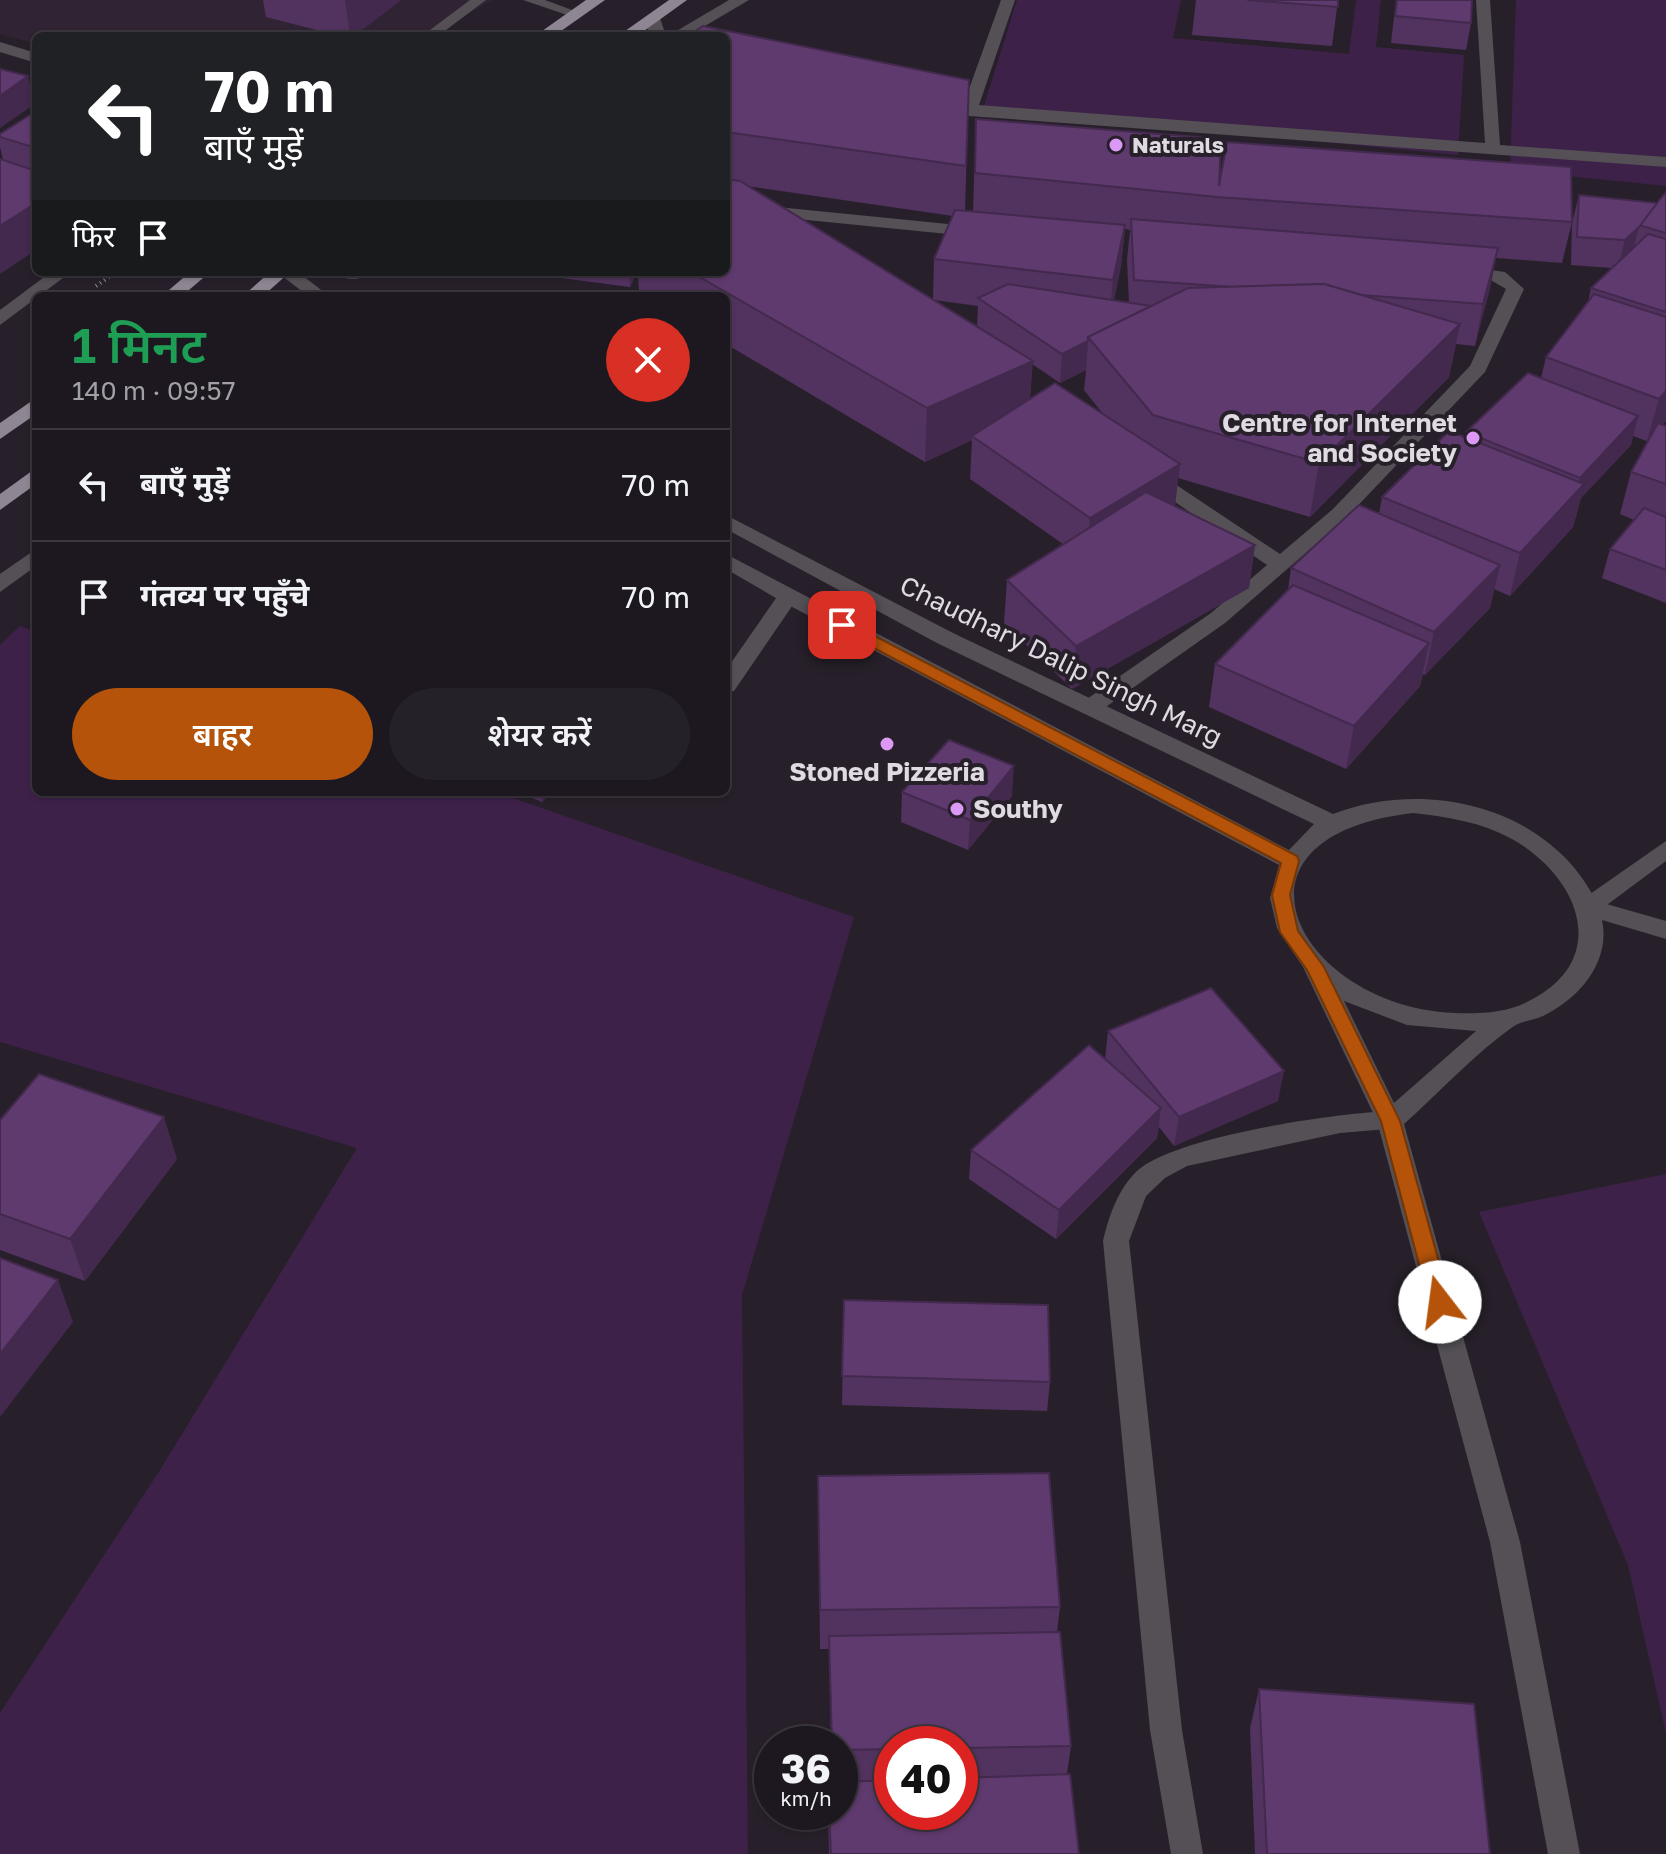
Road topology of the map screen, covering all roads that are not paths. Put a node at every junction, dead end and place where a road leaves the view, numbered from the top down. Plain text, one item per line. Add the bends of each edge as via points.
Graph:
1 (479, 0) edge
2 (530, 0) edge
3 (597, 0) edge
4 (679, 0) edge
5 (741, 0) edge
6 (1008, 0) edge
7 (1483, 0) edge
8 (576, 14) junction
9 (652, 18) junction
10 (435, 32) edge
11 (549, 32) edge
12 (632, 32) edge
13 (657, 32) edge
14 (683, 32) edge
15 (0, 47) edge
16 (32, 57) edge
17 (923, 103) edge
18 (969, 111) junction
19 (1493, 149) junction
20 (1666, 162) edge
21 (730, 208) edge
22 (756, 212) junction
23 (782, 230) edge
24 (1006, 234) edge
25 (1435, 269) edge
26 (57, 276) edge
27 (196, 276) edge
28 (279, 276) edge
29 (290, 276) edge
30 (36, 292) edge
31 (176, 292) edge
32 (257, 292) edge
33 (314, 292) edge
34 (32, 295) edge
35 (0, 319) edge
36 (32, 407) edge
37 (0, 433) edge
38 (1137, 467) edge
39 (32, 477) edge
40 (0, 504) edge
41 (730, 523) edge
42 (32, 558) edge
43 (730, 562) edge
44 (1279, 563) junction
45 (0, 585) edge
46 (788, 596) junction
47 (927, 629) junction
48 (896, 653) junction
49 (730, 680) edge
50 (1092, 706) junction
51 (1331, 823) junction
52 (1666, 849) edge
53 (1291, 861) junction
54 (1588, 907) junction
55 (1666, 930) edge
56 (1315, 967) junction
57 (1506, 1019) junction
58 (1390, 1121) junction
59 (1187, 1854) edge
60 (1564, 1854) edge

1 - 10 lane
2 - 8 lane
3 - 8 highway
4 - 9 highway
5 - 14 street
6 - 18 lane
7 - 19 lane
8 - 11 highway
9 - 12 highway
9 - 13 street
15 - 16 street
17 - 18 lane
18 - 19 lane
19 - 20 lane
21 - 22 street
22 - 23 street
22 - 24 street
25 - 44 street via 1489,274 1513,284 1478,368 1340,513
26 - 30 street
27 - 31 highway
28 - 32 highway
29 - 33 street
34 - 35 street
36 - 37 highway
38 - 44 street
39 - 40 highway
41 - 47 street, Chaudhary Dalip Singh Marg
42 - 45 street
43 - 46 street
44 - 50 street via 1218,618
46 - 48 street
46 - 49 street
47 - 48 street
47 - 50 street, Chaudhary Dalip Singh Marg
48 - 53 street
50 - 51 street, Chaudhary Dalip Singh Marg
51 - 53 street via 1307,840
51 - 54 street via 1369,810 1413,805 1459,810 1503,824 1541,846 1570,875
52 - 54 street
53 - 56 street via 1281,895 1289,932
54 - 55 street
54 - 57 street via 1591,943 1578,976 1549,1002
56 - 57 street via 1354,996 1402,1016 1455,1024
56 - 58 street
57 - 58 street
58 - 59 street via 1340,1123 1183,1157 1164,1164 1125,1205 1116,1241 1166,1730
58 - 60 street via 1505,1542

